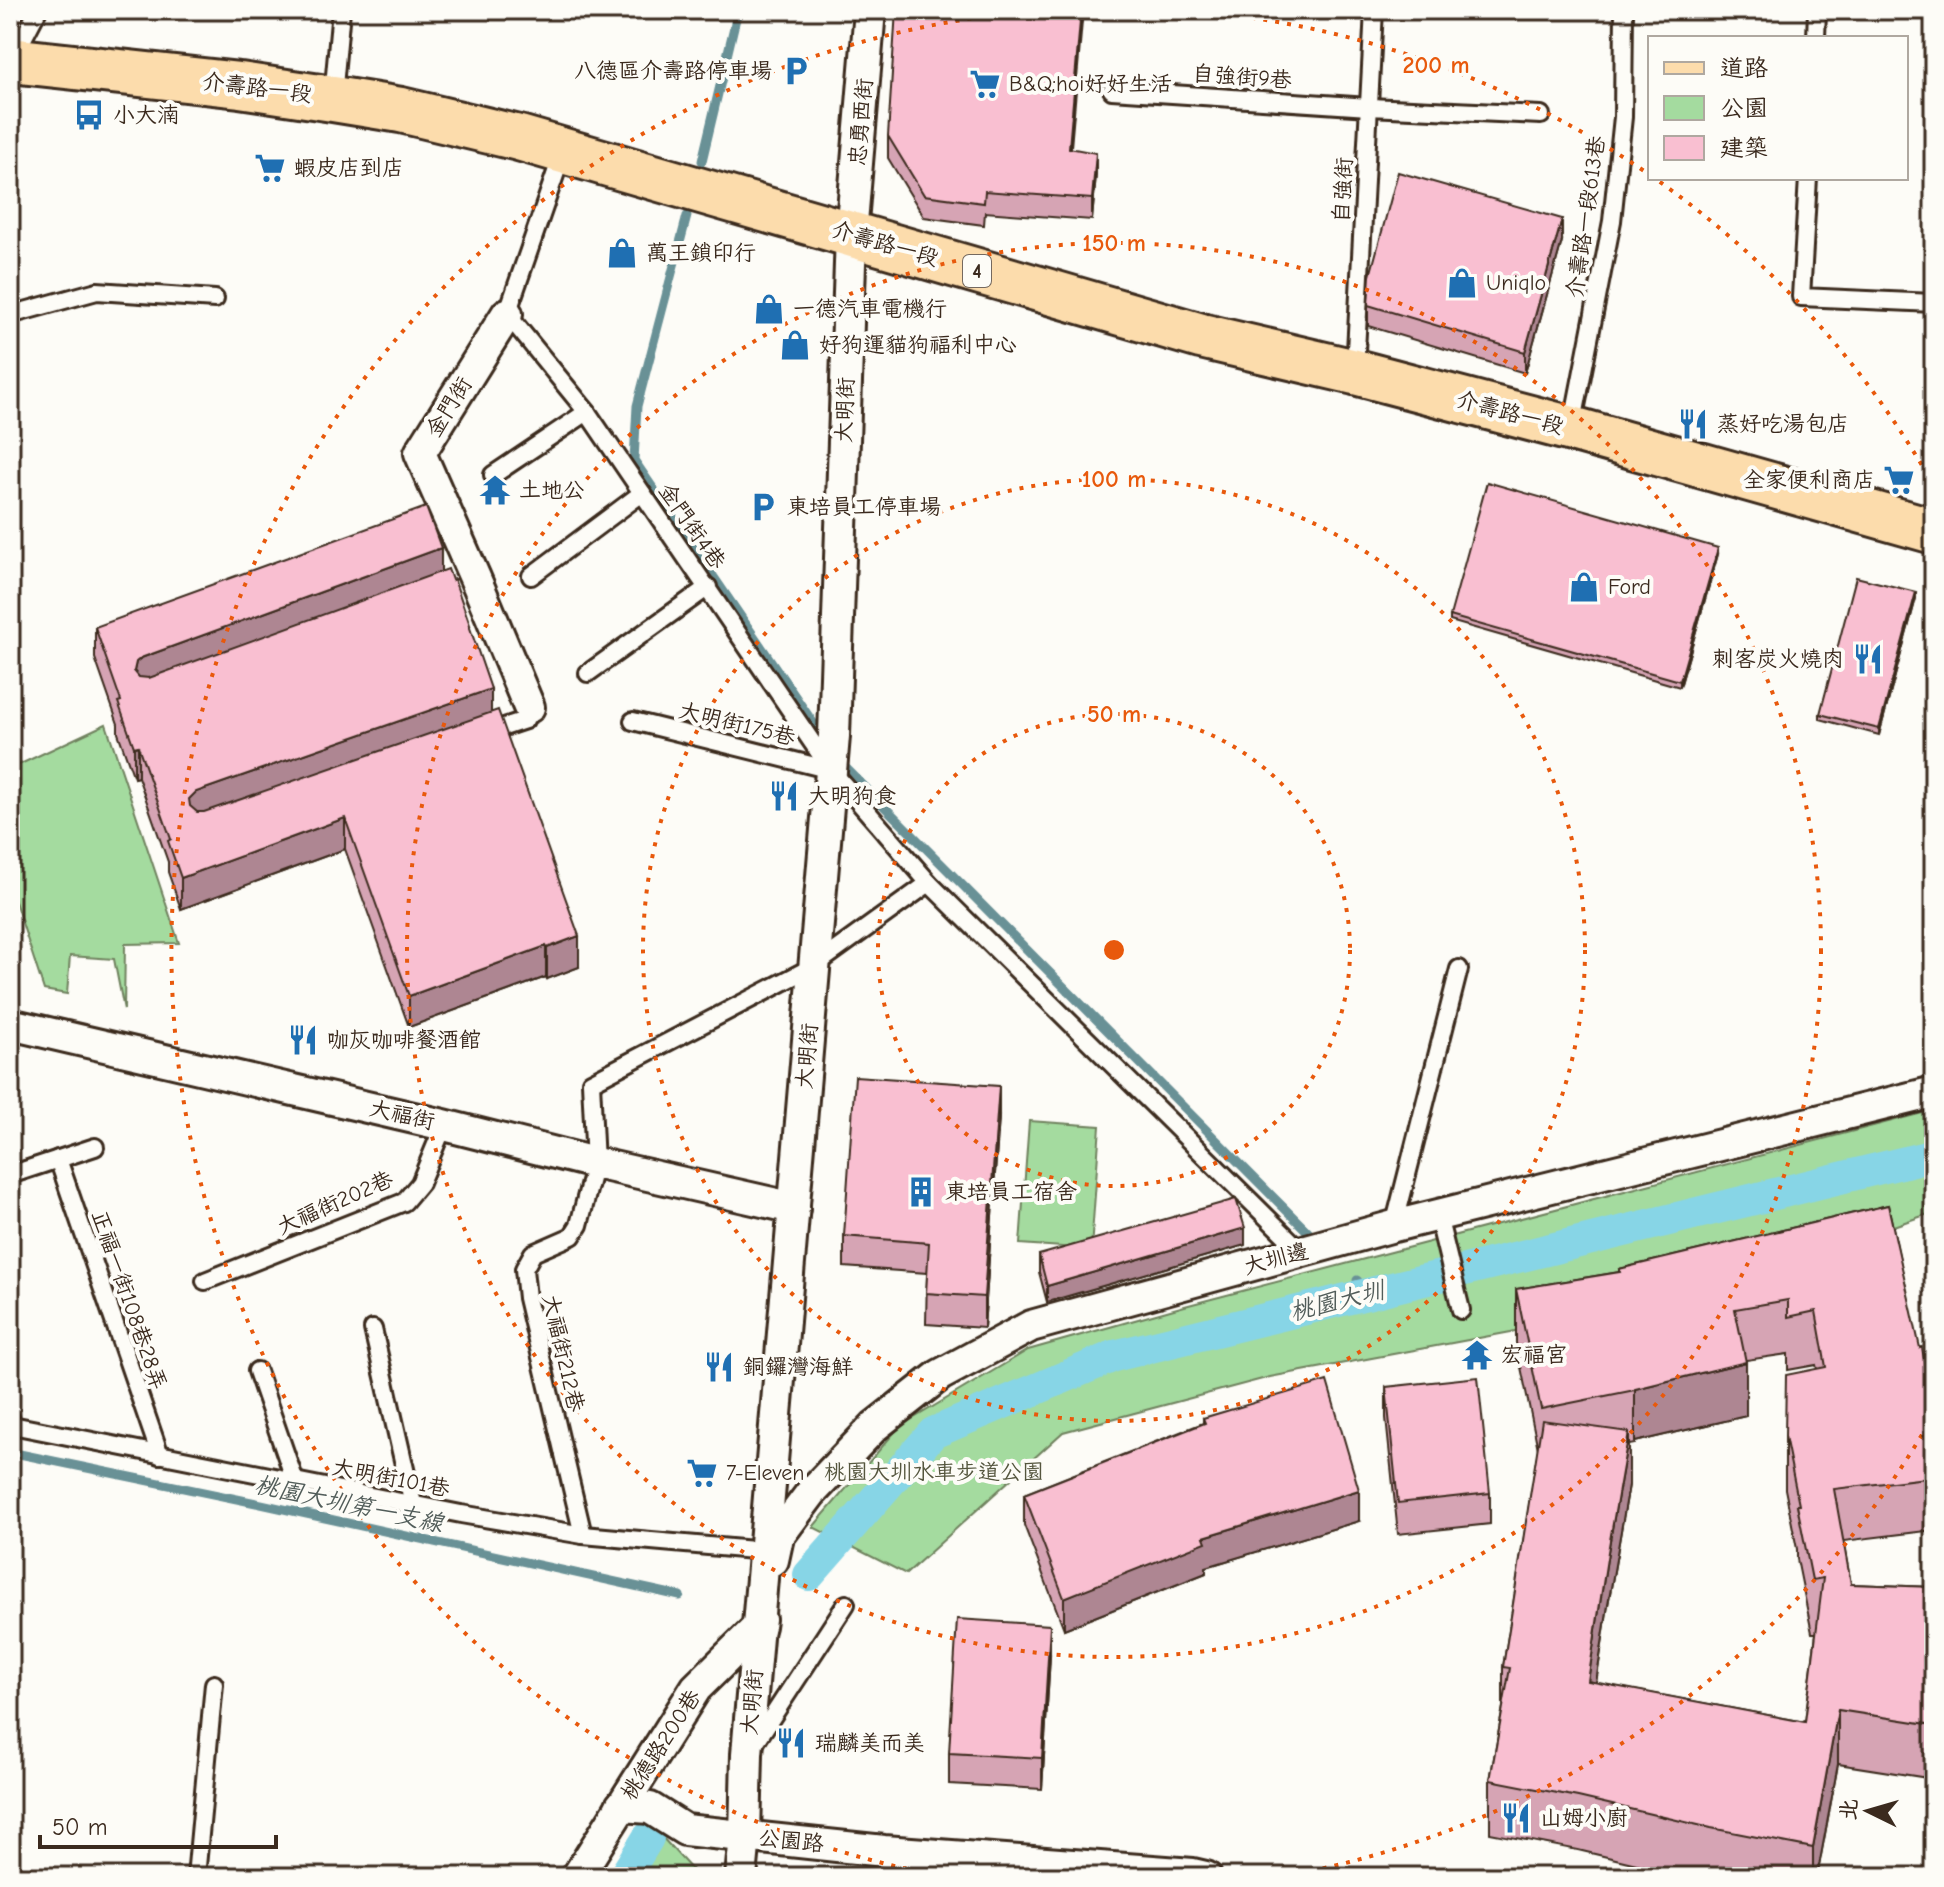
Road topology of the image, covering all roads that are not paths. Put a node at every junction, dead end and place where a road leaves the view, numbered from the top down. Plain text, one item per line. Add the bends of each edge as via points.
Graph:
1 (38, 10) edge
2 (341, 10) edge
3 (870, 10) edge
4 (1374, 10) edge
5 (1624, 10) edge
6 (1817, 10) edge
7 (1816, 36) edge
8 (11, 60) edge
9 (1112, 90) dead end
10 (333, 99) junction
11 (1369, 107) junction
12 (1541, 115) dead end
13 (563, 151) junction
14 (1808, 180) edge
15 (851, 234) junction
16 (215, 299) dead end
17 (1934, 303) edge
18 (507, 314) junction
19 (10, 315) edge
20 (1355, 372) junction
21 (587, 412) junction
22 (1572, 429) junction
23 (493, 475) dead end
24 (642, 493) junction
25 (1934, 531) edge
26 (531, 576) dead end
27 (708, 587) junction
28 (588, 673) dead end
29 (529, 707) joint
30 (633, 721) dead end
31 (469, 739) edge
32 (831, 768) junction
33 (929, 883) junction
34 (814, 966) junction
35 (1459, 969) dead end
36 (10, 1024) edge
37 (1934, 1092) edge
38 (444, 1125) junction
39 (95, 1147) dead end
40 (58, 1159) junction
41 (595, 1163) junction
42 (10, 1175) edge
43 (794, 1208) junction
44 (1394, 1226) junction
45 (1441, 1228) junction
46 (1302, 1252) junction
47 (205, 1281) dead end
48 (1461, 1310) dead end
49 (373, 1329) dead end
50 (257, 1371) dead end
51 (11, 1422) edge
52 (160, 1455) junction
53 (295, 1481) junction
54 (413, 1504) junction
55 (583, 1535) junction
56 (765, 1551) junction
57 (846, 1604) dead end
58 (759, 1626) junction
59 (214, 1684) dead end
60 (747, 1754) junction
61 (621, 1806) junction
62 (745, 1836) junction
63 (1104, 1872) edge
64 (196, 1877) edge
65 (577, 1877) edge
66 (741, 1877) edge
67 (1206, 1877) edge

1 - 8 lane
2 - 10 lane
3 - 15 street, 忠勇西街
4 - 11 lane, 自強街
5 - 22 lane, 介壽路一段613巷 via 1623,117 1612,221
6 - 7 lane
8 - 10 main road, 介壽路一段 / 4
9 - 11 lane, 自強街9巷
10 - 13 main road, 介壽路一段 / 4 via 401,110
11 - 12 lane, 自強街9巷
11 - 20 lane, 自強街
13 - 15 main road, 介壽路一段 / 4
13 - 18 lane, 金門街
14 - 17 lane via 1801,297
15 - 20 main road, 介壽路一段 / 4 via 1201,336
15 - 32 street, 大明街
16 - 19 lane via 97,291
18 - 21 lane, 金門街4巷
18 - 29 street, 金門街 via 420,453 468,581
20 - 22 main road, 介壽路一段 / 4
21 - 23 lane
21 - 24 lane, 金門街4巷
22 - 25 main road, 介壽路一段 / 4
24 - 26 lane
24 - 27 lane, 金門街4巷
27 - 28 lane
27 - 32 lane, 金門街4巷
29 - 31 lane via 525,720
30 - 32 lane, 大明街175巷
32 - 33 lane, 金門街4巷
32 - 34 street, 大明街
33 - 34 lane
33 - 46 lane, 金門街4巷
34 - 41 lane, 大福街212巷 via 591,1082
34 - 43 street, 大明街
35 - 44 lane
36 - 38 street, 大福街
37 - 45 street, 大圳邊
38 - 41 street, 大福街
38 - 47 lane, 大福街202巷 via 420,1183 404,1202
39 - 40 lane
40 - 42 lane
40 - 52 lane, 正福一街108巷28弄
41 - 43 street, 大福街
41 - 55 lane, 大福街212巷 via 572,1236 533,1253 524,1269
43 - 56 street, 大明街
44 - 45 street, 大圳邊
44 - 46 street, 大圳邊
45 - 48 lane
46 - 58 street, 大圳邊 via 1031,1326 940,1375 875,1426 811,1493 778,1537
49 - 54 lane
50 - 53 lane
51 - 52 lane, 大明街101巷
52 - 53 lane, 大明街101巷
53 - 54 lane, 大明街101巷
54 - 55 lane, 大明街101巷
55 - 56 lane, 大明街101巷
56 - 58 street, 大明街
57 - 60 lane
58 - 60 street, 大明街
58 - 61 street, 桃德路200巷 via 696,1688
59 - 64 lane
60 - 62 street, 大明街
61 - 62 street, 公園路 via 650,1808 685,1830
61 - 65 street, 桃德路200巷
62 - 63 street, 公園路
62 - 66 street, 大明街
63 - 67 street, 公園路

